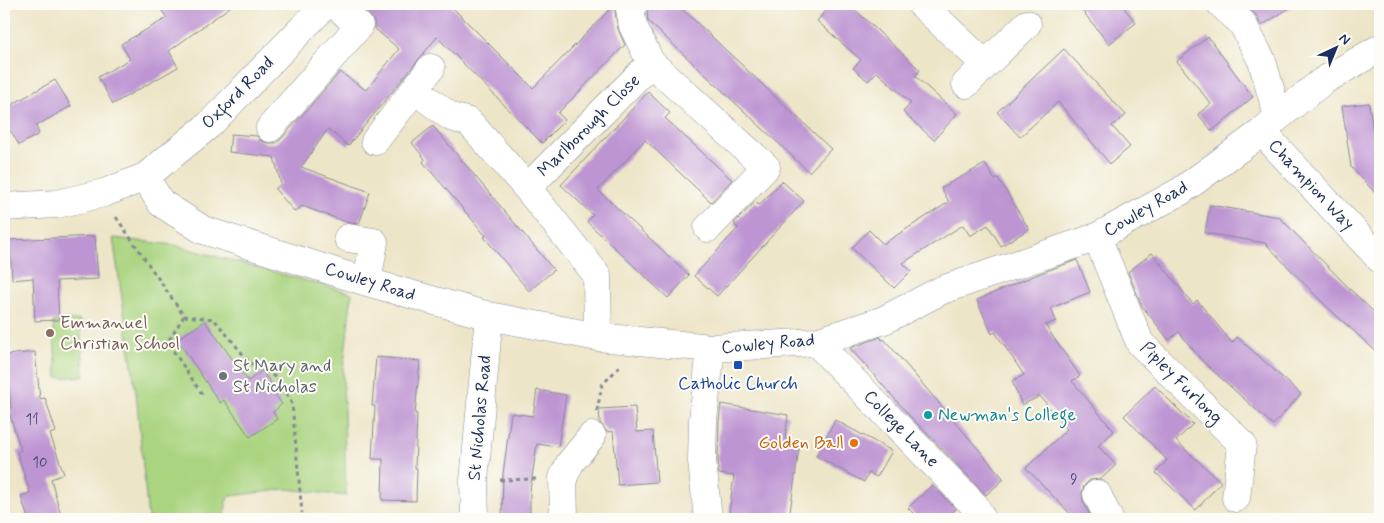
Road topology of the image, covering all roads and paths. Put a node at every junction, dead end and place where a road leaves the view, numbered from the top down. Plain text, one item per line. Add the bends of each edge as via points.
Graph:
1 (326, 4) edge
2 (335, 4) edge
3 (921, 4) edge
4 (1221, 4) edge
5 (634, 15) edge
6 (1027, 24) dead end
7 (1380, 48) edge
8 (652, 63) junction
9 (985, 64) junction
10 (431, 68) dead end
11 (966, 84) dead end
12 (415, 90) junction
13 (1270, 124) junction
14 (270, 128) dead end
15 (375, 141) dead end
16 (145, 177) junction
17 (528, 188) junction
18 (4, 207) edge
19 (116, 217) dead end
20 (708, 228) dead end
21 (1097, 237) junction
22 (348, 238) dead end
23 (1380, 259) edge
24 (367, 282) junction
25 (184, 316) junction
26 (488, 316) junction
27 (598, 337) junction
28 (636, 342) junction
29 (816, 342) junction
30 (711, 348) junction
31 (204, 397) dead end
32 (592, 436) joint
33 (563, 478) junction
34 (474, 482) junction
35 (1097, 494) dead end
36 (1236, 498) dead end
37 (302, 513) dead end
38 (475, 519) edge
39 (564, 519) edge
40 (708, 519) edge
41 (982, 519) edge
42 (1109, 519) edge

1 - 16 street, Oxford Road via 209,125
2 - 14 street via 359,26
3 - 9 street
4 - 13 street via 1242,23 1262,61
5 - 8 street, Marlborough Close
6 - 9 street
7 - 13 street, Cowley Road via 1323,81
8 - 17 street, Marlborough Close
8 - 20 street, Marlborough Close via 766,167
9 - 11 street
10 - 12 street
12 - 15 street
12 - 17 street, Marlborough Close via 450,117 469,122
13 - 21 street, Cowley Road via 1181,191
13 - 23 street, Champion Way
16 - 18 street, Oxford Road via 104,193 57,204
16 - 24 street, Cowley Road via 160,203 203,230
17 - 27 street, Marlborough Close via 597,275
19 - 25 path
21 - 29 street, Cowley Road via 942,290 884,320
21 - 36 street, Pipley Furlong via 1140,343 1242,444
22 - 24 street via 374,242
24 - 26 street, Cowley Road
25 - 31 path via 170,340 172,349
25 - 37 path via 214,319 250,363 278,379 292,404
26 - 27 street, Cowley Road
26 - 34 street, St Nicholas Road
27 - 28 street, Cowley Road
28 - 30 street, Cowley Road
28 - 32 path via 626,359 602,385
29 - 30 street, Cowley Road
29 - 41 street, College Lane via 975,506
30 - 40 street via 702,461
32 - 33 street via 570,462
33 - 34 path
33 - 39 street
34 - 38 street, St Nicholas Road
35 - 42 street

